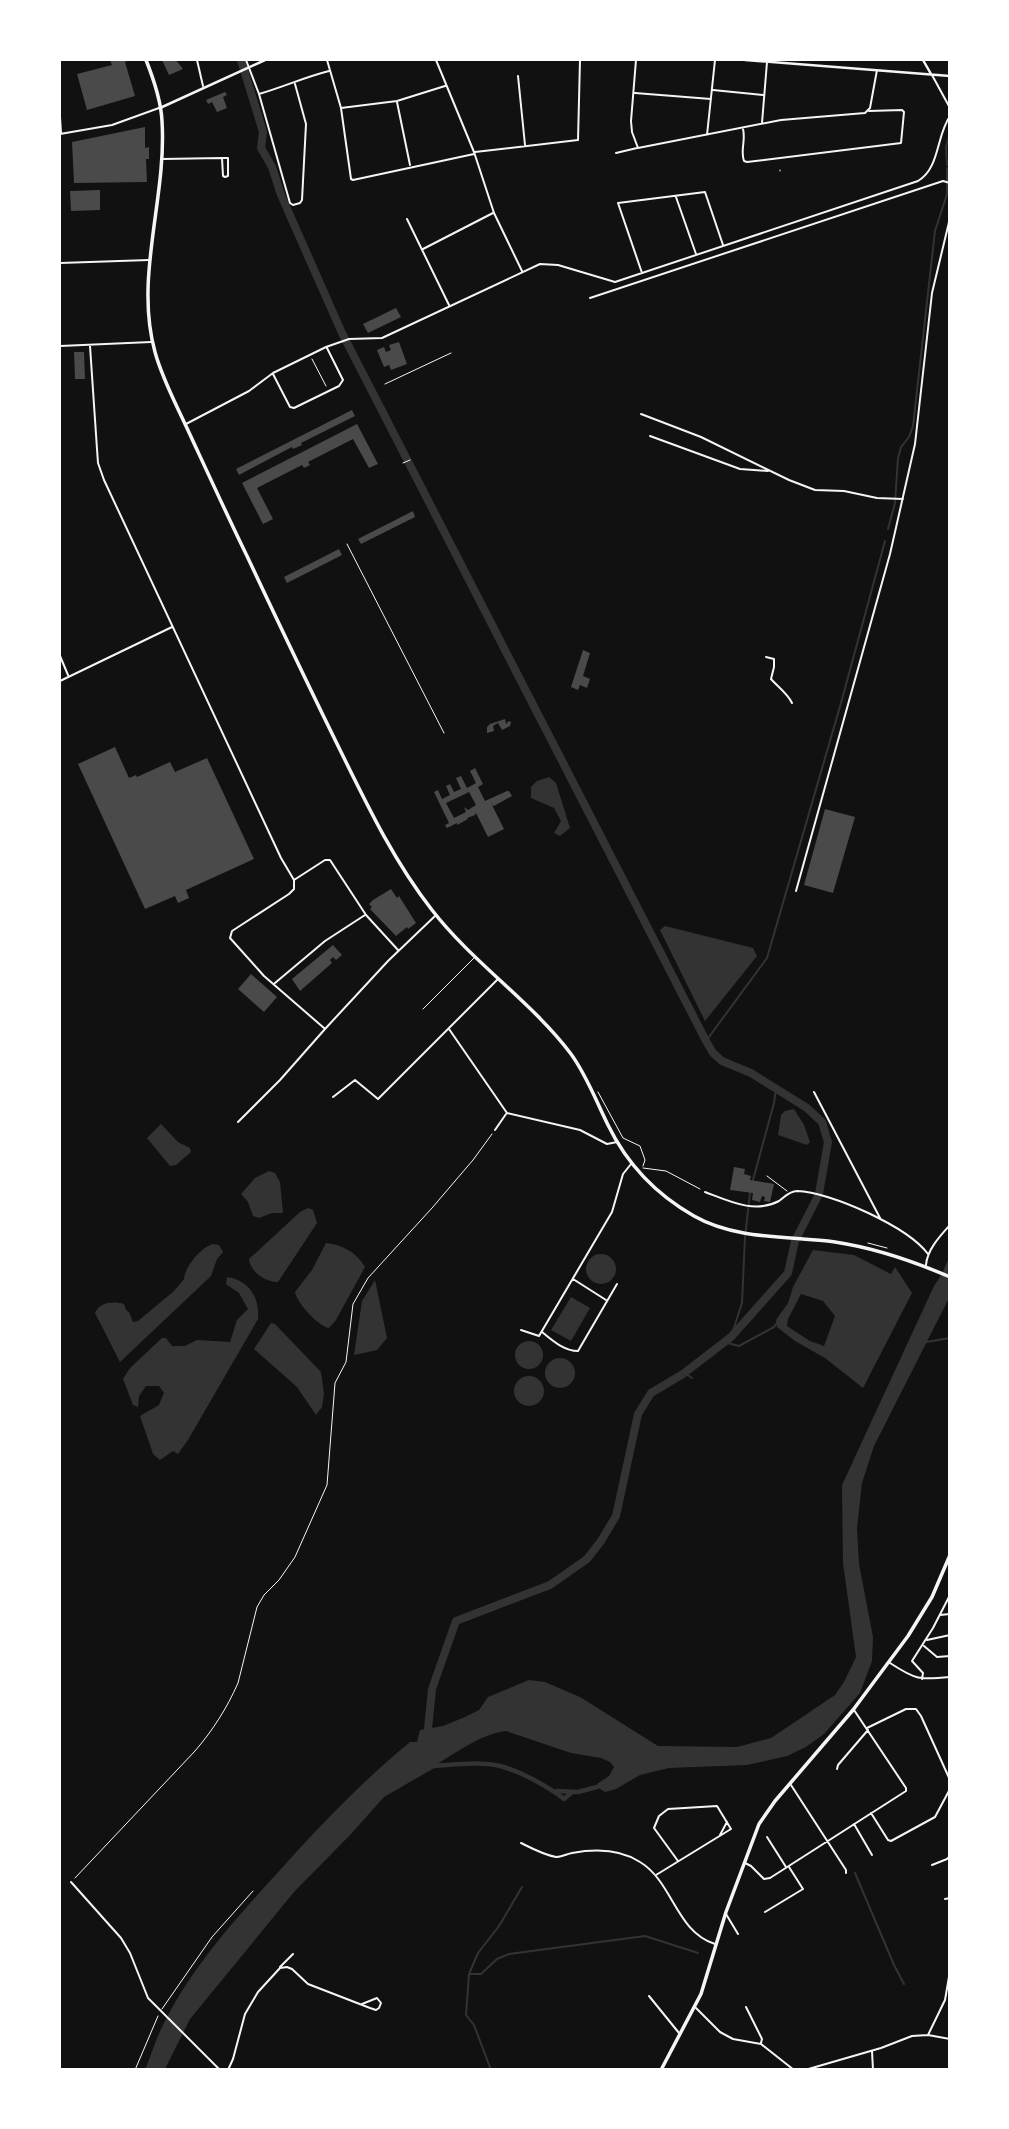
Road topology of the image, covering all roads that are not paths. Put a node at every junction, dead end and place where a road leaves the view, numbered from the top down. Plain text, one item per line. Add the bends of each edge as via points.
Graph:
1 (146, 60) edge
2 (197, 60) edge
3 (246, 60) edge
4 (265, 60) edge
5 (327, 60) edge
6 (436, 60) edge
7 (580, 60) edge
8 (636, 60) edge
9 (715, 60) edge
10 (745, 60) edge
11 (759, 60) edge
12 (923, 60) edge
13 (767, 61) junction
14 (248, 67) junction
15 (330, 70) junction
16 (877, 70) junction
17 (931, 74) junction
18 (518, 76) dead end
19 (950, 76) edge
20 (295, 84) junction
21 (446, 86) junction
22 (203, 88) junction
23 (712, 90) junction
24 (633, 92) junction
25 (259, 94) junction
26 (765, 95) junction
27 (711, 99) junction
28 (397, 101) junction
29 (160, 108) junction
30 (341, 108) junction
31 (950, 108) edge
32 (868, 111) junction
33 (60, 117) edge
34 (950, 117) edge
35 (762, 124) junction
36 (743, 128) junction
37 (60, 134) edge
38 (707, 135) junction
39 (526, 145) junction
40 (638, 148) junction
41 (474, 153) junction
42 (616, 153) dead end
43 (222, 158) junction
44 (161, 159) junction
45 (410, 167) junction
46 (950, 183) edge
47 (676, 197) junction
48 (494, 213) junction
49 (950, 218) edge
50 (407, 219) dead end
51 (724, 246) junction
52 (422, 249) junction
53 (696, 255) junction
54 (150, 260) junction
55 (60, 263) edge
56 (523, 272) junction
57 (642, 273) junction
58 (590, 299) dead end
59 (450, 306) junction
60 (152, 342) junction
61 (60, 345) edge
62 (90, 346) junction
63 (326, 347) junction
64 (273, 373) junction
65 (641, 414) dead end
66 (185, 425) junction
67 (650, 436) dead end
68 (771, 471) junction
69 (903, 499) junction
70 (173, 626) junction
71 (60, 656) edge
72 (766, 657) dead end
73 (69, 676) junction
74 (60, 681) edge
75 (792, 703) dead end
76 (294, 880) junction
77 (796, 891) dead end
78 (366, 915) junction
79 (436, 916) junction
80 (399, 951) junction
81 (476, 956) junction
82 (498, 979) junction
83 (274, 984) junction
84 (423, 1009) dead end
85 (325, 1028) junction
86 (449, 1028) junction
87 (814, 1092) dead end
88 (334, 1097) dead end
89 (507, 1113) junction
90 (238, 1122) dead end
91 (495, 1130) road end
92 (617, 1142) junction
93 (631, 1164) junction
94 (767, 1175) dead end
95 (705, 1192) road end
96 (789, 1192) junction
97 (880, 1218) junction
98 (950, 1225) edge
99 (929, 1254) junction
100 (926, 1268) junction
101 (950, 1277) edge
102 (573, 1279) junction
103 (617, 1284) dead end
104 (607, 1300) junction
105 (521, 1330) dead end
106 (542, 1332) junction
107 (950, 1555) edge
108 (950, 1595) edge
109 (950, 1614) edge
110 (939, 1616) junction
111 (950, 1635) edge
112 (926, 1640) junction
113 (923, 1645) junction
114 (950, 1656) edge
115 (889, 1662) junction
116 (950, 1677) edge
117 (922, 1679) junction
118 (853, 1710) junction
119 (867, 1729) junction
120 (837, 1769) dead end
121 (950, 1780) edge
122 (790, 1784) junction
123 (950, 1789) edge
124 (871, 1813) junction
125 (727, 1822) junction
126 (854, 1824) junction
127 (720, 1836) junction
128 (767, 1837) dead end
129 (828, 1841) junction
130 (521, 1843) dead end
131 (873, 1855) dead end
132 (950, 1856) edge
133 (678, 1861) junction
134 (744, 1863) junction
135 (932, 1865) dead end
136 (787, 1867) junction
137 (846, 1873) dead end
138 (655, 1876) junction
139 (71, 1882) road end
140 (253, 1891) dead end
141 (950, 1898) edge
142 (945, 1899) dead end
143 (765, 1912) dead end
144 (726, 1914) junction
145 (738, 1934) dead end
146 (716, 1944) junction
147 (293, 1954) dead end
148 (279, 1968) junction
149 (950, 1971) edge
150 (649, 1996) dead end
151 (362, 2004) junction
152 (746, 2007) dead end
153 (695, 2008) junction
154 (161, 2011) junction
155 (681, 2035) junction
156 (928, 2035) junction
157 (950, 2039) edge
158 (761, 2045) junction
159 (872, 2050) junction
160 (810, 2068) edge
161 (220, 2070) edge
162 (228, 2070) edge
163 (661, 2070) edge
164 (794, 2070) edge
165 (805, 2070) edge
166 (873, 2070) edge

1 - 29 main road
2 - 22 street
3 - 14 street
4 - 14 street
5 - 15 street
6 - 21 street
7 - 39 street via 578,140
8 - 24 street
9 - 23 street
10 - 11 street
11 - 13 street
12 - 17 street
13 - 16 street
13 - 26 street
14 - 22 street
14 - 25 street
15 - 20 street
15 - 30 street
16 - 17 street
16 - 32 street
17 - 19 street
17 - 31 street
18 - 39 street
20 - 25 street
20 - 25 street via 306,124 302,200 293,205
21 - 28 street
21 - 41 street
22 - 29 street
23 - 26 street
23 - 27 street
24 - 27 street
24 - 40 street via 631,126
26 - 35 street
27 - 38 street
28 - 30 street
28 - 45 street
29 - 37 street via 112,125
29 - 44 main road
30 - 45 street via 353,180
32 - 35 street
32 - 36 street via 902,110 901,144 747,162 742,157
33 - 37 street
34 - 51 street via 925,177 918,181
35 - 36 street
36 - 38 street
38 - 40 street
39 - 41 street
40 - 42 street
41 - 45 street
41 - 48 street
43 - 43 street via 223,176 225,177 228,158
43 - 44 street
44 - 54 main road
46 - 58 street via 943,181
47 - 51 street via 705,192
47 - 53 street
47 - 57 street via 618,203
48 - 52 street
48 - 56 street
49 - 69 street via 932,293 915,444
50 - 52 street
51 - 53 street
52 - 59 street
53 - 57 street
54 - 55 street
54 - 60 main road
56 - 57 street via 550,264 615,282
56 - 59 street
59 - 63 street via 382,338 349,339
60 - 62 street
60 - 66 main road
61 - 62 street
62 - 70 street via 98,463
63 - 64 street
63 - 64 street via 343,380 339,386 294,408
64 - 66 street via 250,391
65 - 68 street
66 - 79 main road via 369,810
67 - 68 street via 740,470
68 - 69 street via 815,490
69 - 77 street
70 - 73 street
70 - 76 street
71 - 73 street
72 - 75 street via 774,659 771,679
73 - 74 street
76 - 78 street via 330,860
76 - 83 street via 289,894 230,934 231,942
78 - 80 street
78 - 83 street via 333,935
79 - 80 street
79 - 81 main road
80 - 85 street
81 - 82 main road
81 - 84 lane
82 - 86 street
82 - 92 main road via 572,1056
83 - 85 street
85 - 90 street
86 - 88 street via 378,1099 355,1080
86 - 89 street
87 - 97 street
89 - 91 street
89 - 92 street via 580,1130 607,1144
92 - 93 main road
93 - 100 main road via 695,1217 718,1227 875,1250
93 - 102 street via 623,1174 612,1213
94 - 96 lane
95 - 96 street via 755,1206 778,1201
96 - 97 street via 822,1197
97 - 99 street via 922,1244
98 - 99 street
99 - 100 street
100 - 101 main road
102 - 104 street
102 - 106 street
103 - 104 street
104 - 106 street via 578,1351
105 - 106 street via 539,1336
107 - 115 main road via 932,1597
108 - 110 street
109 - 110 street
110 - 112 street
111 - 112 street
112 - 113 street
113 - 114 street via 937,1657
113 - 117 street via 912,1661 923,1673
115 - 117 street
115 - 118 main road
116 - 117 street
118 - 119 street
118 - 122 main road
119 - 120 street
119 - 121 street via 906,1709 916,1709
119 - 124 street via 906,1788
122 - 129 street
122 - 134 main road via 759,1824
123 - 124 street via 934,1817 891,1841
124 - 126 street
125 - 127 street
125 - 127 street via 731,1829
125 - 133 street via 715,1806 664,1812 654,1828
126 - 129 street
126 - 131 street
127 - 133 street
128 - 136 street
129 - 136 street
129 - 137 street
130 - 138 street via 557,1857 620,1853 641,1862
132 - 135 street
133 - 138 street
134 - 136 street via 764,1879
134 - 144 main road
136 - 143 street via 803,1889
138 - 146 street via 685,1922 698,1936
139 - 154 street via 121,1938 148,1998
140 - 154 lane via 212,1937
141 - 142 street
144 - 145 street
144 - 146 main road
146 - 153 main road
147 - 148 street
148 - 151 street via 292,1969 308,1984
148 - 162 street via 245,2014
149 - 156 street via 945,2000
150 - 155 street
151 - 151 street via 376,2010 381,2003 377,1998
152 - 158 street
153 - 155 main road
153 - 158 street via 720,2032
154 - 161 street
155 - 163 main road
156 - 157 street
156 - 159 street
158 - 164 street
159 - 160 street
159 - 166 street
160 - 165 street

